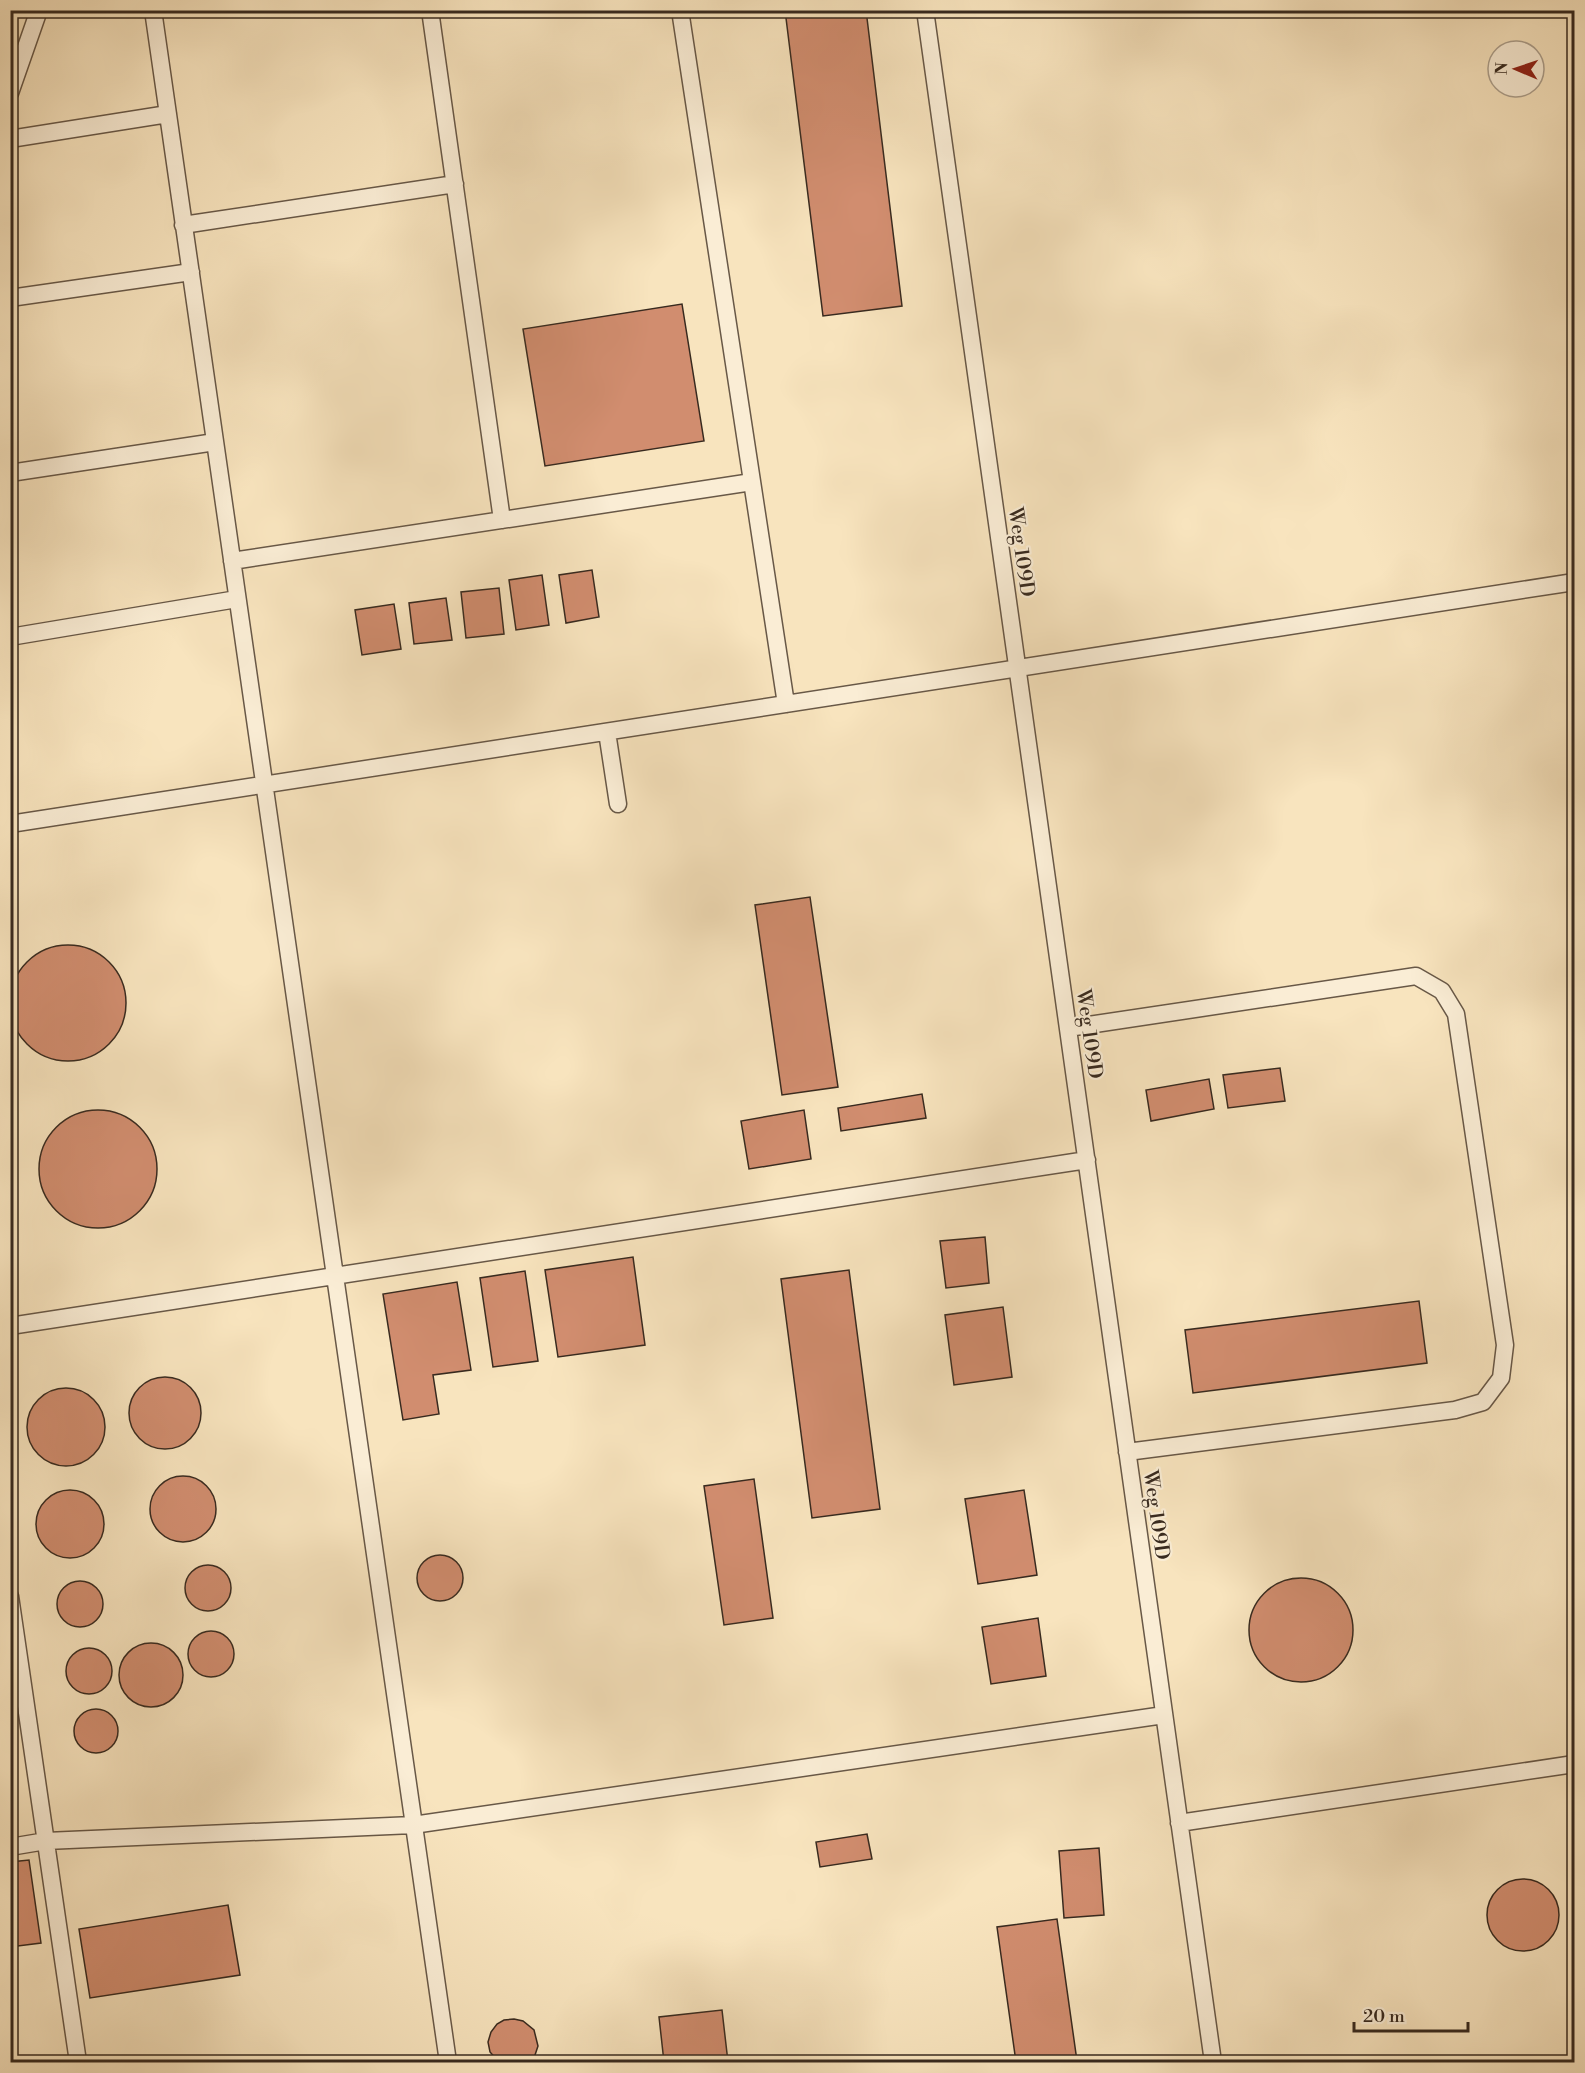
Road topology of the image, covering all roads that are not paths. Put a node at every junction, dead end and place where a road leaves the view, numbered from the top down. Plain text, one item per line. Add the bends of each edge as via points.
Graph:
1 (39, 10) edge
2 (153, 10) edge
3 (430, 10) edge
4 (680, 10) edge
5 (925, 10) edge
6 (10, 93) edge
7 (168, 114) junction
8 (10, 139) edge
9 (455, 184) junction
10 (183, 225) junction
11 (190, 272) junction
12 (10, 298) edge
13 (215, 442) junction
14 (10, 473) edge
15 (752, 482) junction
16 (502, 520) junction
17 (232, 561) junction
18 (1575, 582) edge
19 (237, 599) junction
20 (10, 637) edge
21 (1017, 668) junction
22 (786, 704) junction
23 (607, 732) junction
24 (264, 785) junction
25 (618, 804) dead end
26 (10, 824) edge
27 (1068, 1028) junction
28 (1086, 1160) junction
29 (335, 1276) junction
30 (10, 1326) edge
31 (1127, 1452) junction
32 (11, 1606) edge
33 (1164, 1715) junction
34 (1575, 1764) edge
35 (1179, 1823) junction
36 (413, 1825) junction
37 (46, 1841) junction
38 (10, 1847) edge
39 (78, 2062) edge
40 (448, 2062) edge
41 (1213, 2062) edge

1 - 6 lane
2 - 7 lane
3 - 9 lane
4 - 15 lane
5 - 21 lane, Weg 109D
7 - 8 lane
7 - 10 lane
9 - 10 lane
9 - 16 lane
10 - 11 lane
11 - 12 lane
11 - 13 lane
13 - 14 lane
13 - 17 lane
15 - 16 lane
15 - 22 lane
16 - 17 lane
17 - 19 lane
18 - 21 lane
19 - 20 lane
19 - 24 lane
21 - 22 lane
21 - 27 lane, Weg 109D
22 - 23 lane
23 - 24 lane
23 - 25 lane
24 - 26 lane
24 - 29 lane
27 - 28 lane, Weg 109D
27 - 31 lane via 1416,976 1442,991 1456,1014 1505,1345 1501,1378 1483,1402 1455,1410
28 - 29 lane
28 - 31 lane, Weg 109D
29 - 30 lane
29 - 36 lane
31 - 33 lane, Weg 109D
32 - 37 lane
33 - 35 lane, Weg 109D
33 - 36 lane
34 - 35 lane
35 - 41 lane, Weg 109D
36 - 37 lane
36 - 40 lane
37 - 38 lane
37 - 39 lane

